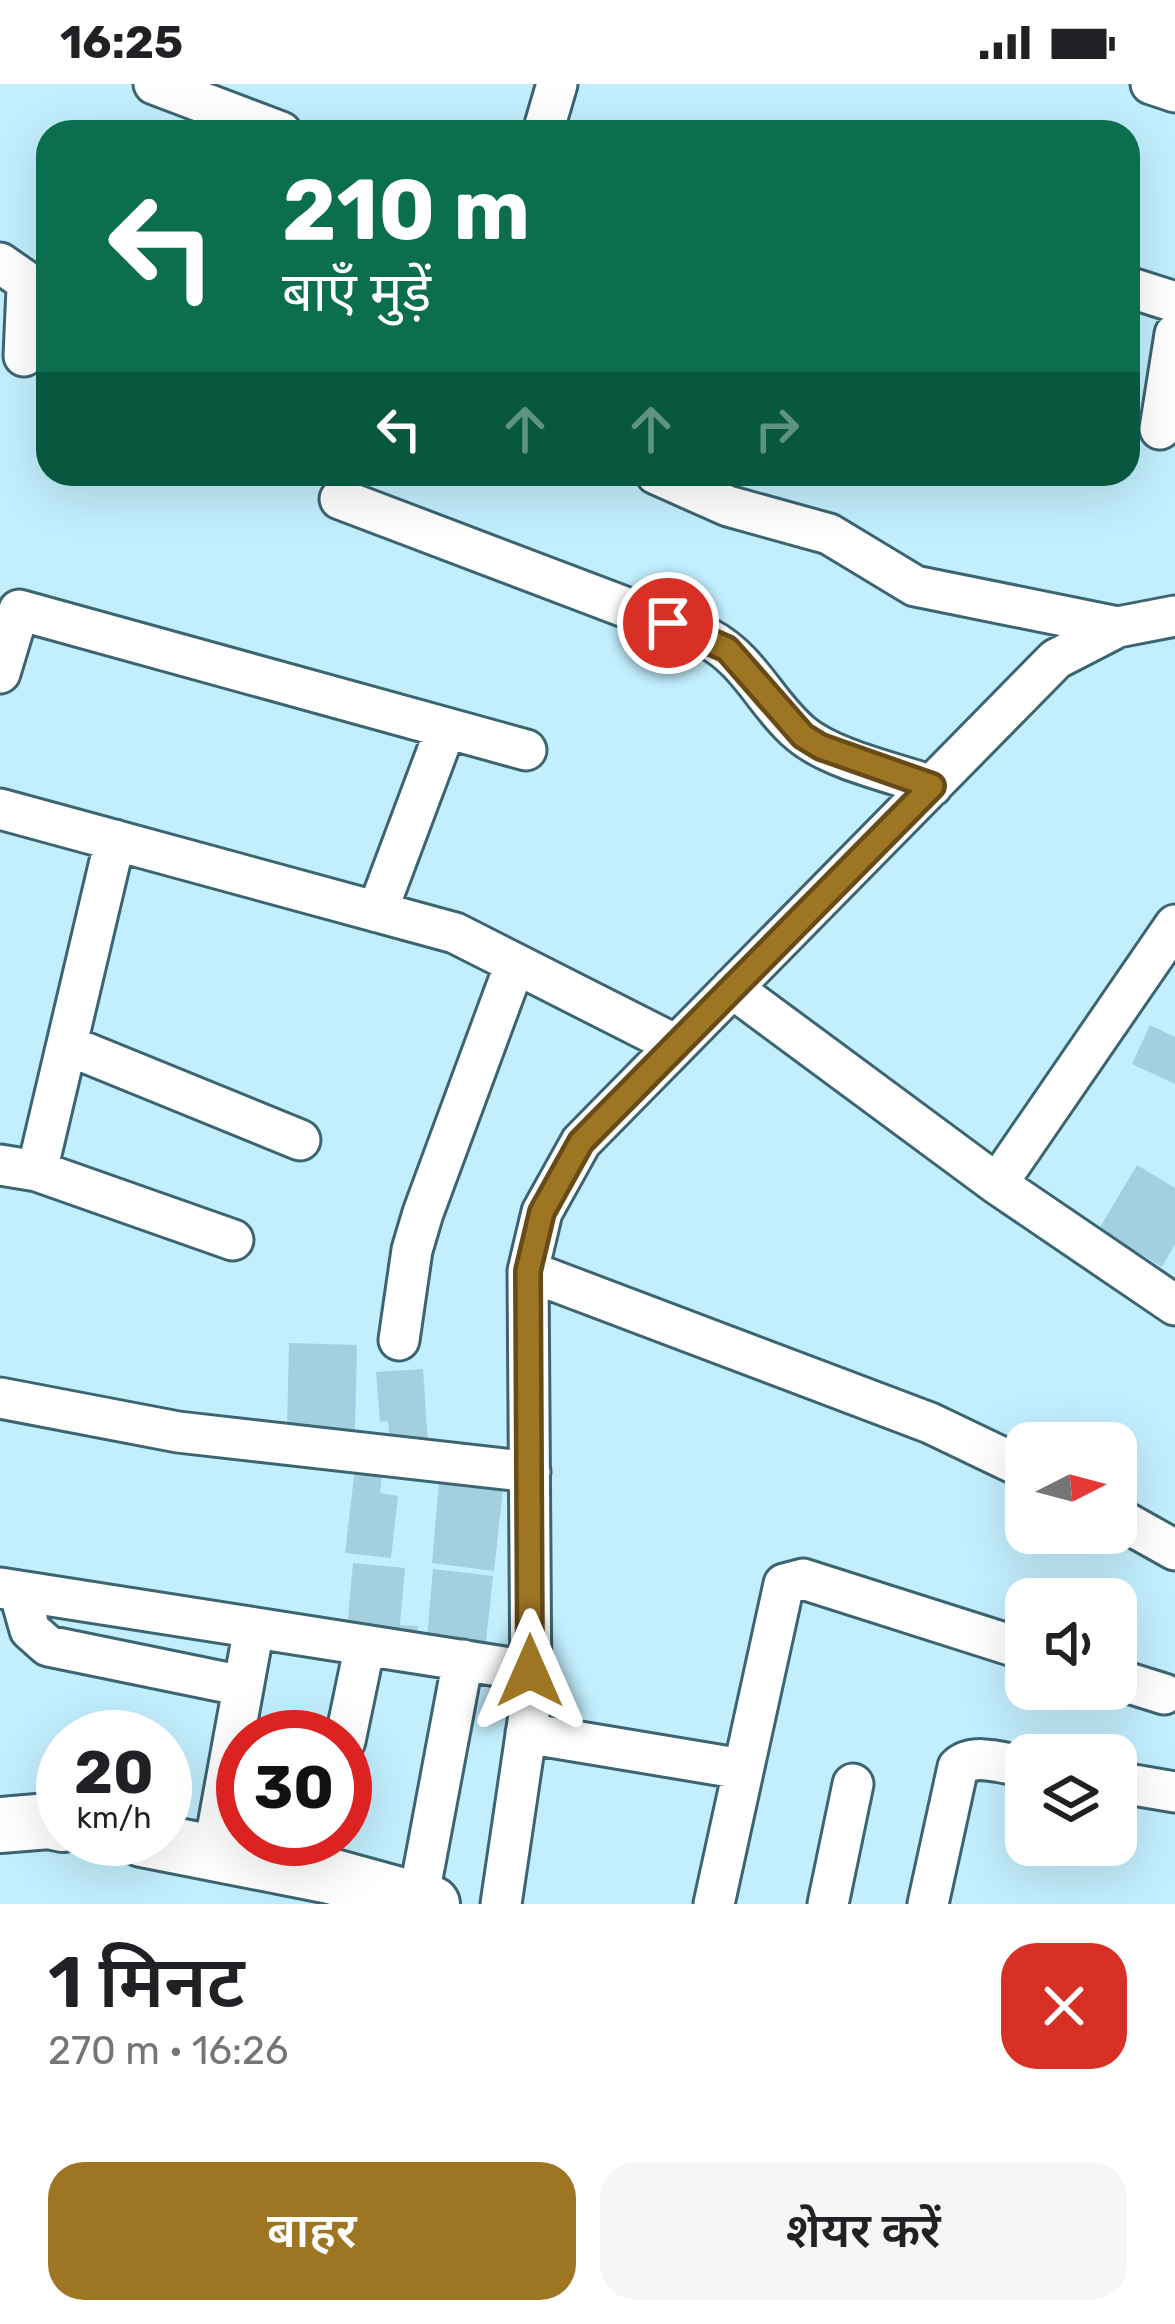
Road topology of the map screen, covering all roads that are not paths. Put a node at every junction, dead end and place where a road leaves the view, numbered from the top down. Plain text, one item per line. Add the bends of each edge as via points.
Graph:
1 (154, 84) edge
2 (557, 84) edge
3 (1151, 84) edge
4 (1175, 92) edge
5 (248, 120) edge
6 (546, 120) edge
7 (0, 263) edge
8 (1140, 290) edge
9 (1175, 302) edge
10 (1175, 334) edge
11 (24, 356) edge
12 (1160, 429) dead end
13 (683, 486) edge
14 (340, 499) dead end
15 (1175, 616) edge
16 (1118, 627) junction
17 (0, 673) edge
18 (446, 728) junction
19 (526, 750) dead end
20 (932, 786) junction
21 (0, 809) edge
22 (115, 840) junction
23 (377, 912) junction
24 (1175, 925) edge
25 (515, 964) junction
26 (732, 988) junction
27 (67, 1045) junction
28 (676, 1045) junction
29 (300, 1140) dead end
30 (18, 1168) edge
31 (997, 1184) junction
32 (233, 1240) dead end
33 (528, 1271) junction
34 (1169, 1287) edge
35 (399, 1340) dead end
36 (0, 1398) edge
37 (1005, 1459) edge
38 (530, 1472) junction
39 (1137, 1529) edge
40 (1175, 1550) edge
41 (9, 1589) edge
42 (254, 1628) junction
43 (1005, 1643) edge
44 (365, 1645) junction
45 (463, 1660) junction
46 (530, 1671) junction
47 (243, 1686) junction
48 (1137, 1686) edge
49 (1164, 1694) dead end
50 (351, 1710) edge
51 (526, 1733) junction
52 (1005, 1764) edge
53 (742, 1769) junction
54 (853, 1784) dead end
55 (1137, 1786) edge
56 (1175, 1792) edge
57 (36, 1824) edge
58 (0, 1825) edge
59 (192, 1849) edge
60 (213, 1853) junction
61 (324, 1873) edge
62 (425, 1902) edge
63 (501, 1904) edge
64 (714, 1904) edge
65 (828, 1904) edge
66 (928, 1904) edge

1 - 5 street
2 - 6 street
3 - 4 street
7 - 11 street via 27,288
8 - 9 street
10 - 12 street
13 - 16 street via 830,534 916,586
14 - 20 street via 709,639 741,662 803,736
15 - 16 street
16 - 20 street via 1056,659
17 - 18 street via 19,610
18 - 19 street
18 - 23 street
20 - 26 street
21 - 22 street
22 - 23 street
22 - 27 street
23 - 25 street via 455,933
24 - 31 street
25 - 28 street
25 - 35 street via 418,1232
26 - 28 street
26 - 31 street
27 - 29 street
27 - 30 street
28 - 33 street via 581,1142 542,1212
30 - 32 street
31 - 34 street
33 - 37 street
33 - 38 street
36 - 38 street via 178,1432
38 - 46 street
39 - 40 street
41 - 42 street
41 - 47 street via 48,1646
42 - 44 street
42 - 47 street
43 - 53 street via 791,1579 780,1595
44 - 45 street
44 - 50 street
45 - 46 street
45 - 62 street
46 - 51 street
47 - 60 street
48 - 49 street
51 - 53 street
51 - 63 street
52 - 66 street via 976,1759 958,1766
53 - 64 street
54 - 65 street
55 - 56 street
57 - 58 street
59 - 60 street
60 - 61 street
61 - 62 street

